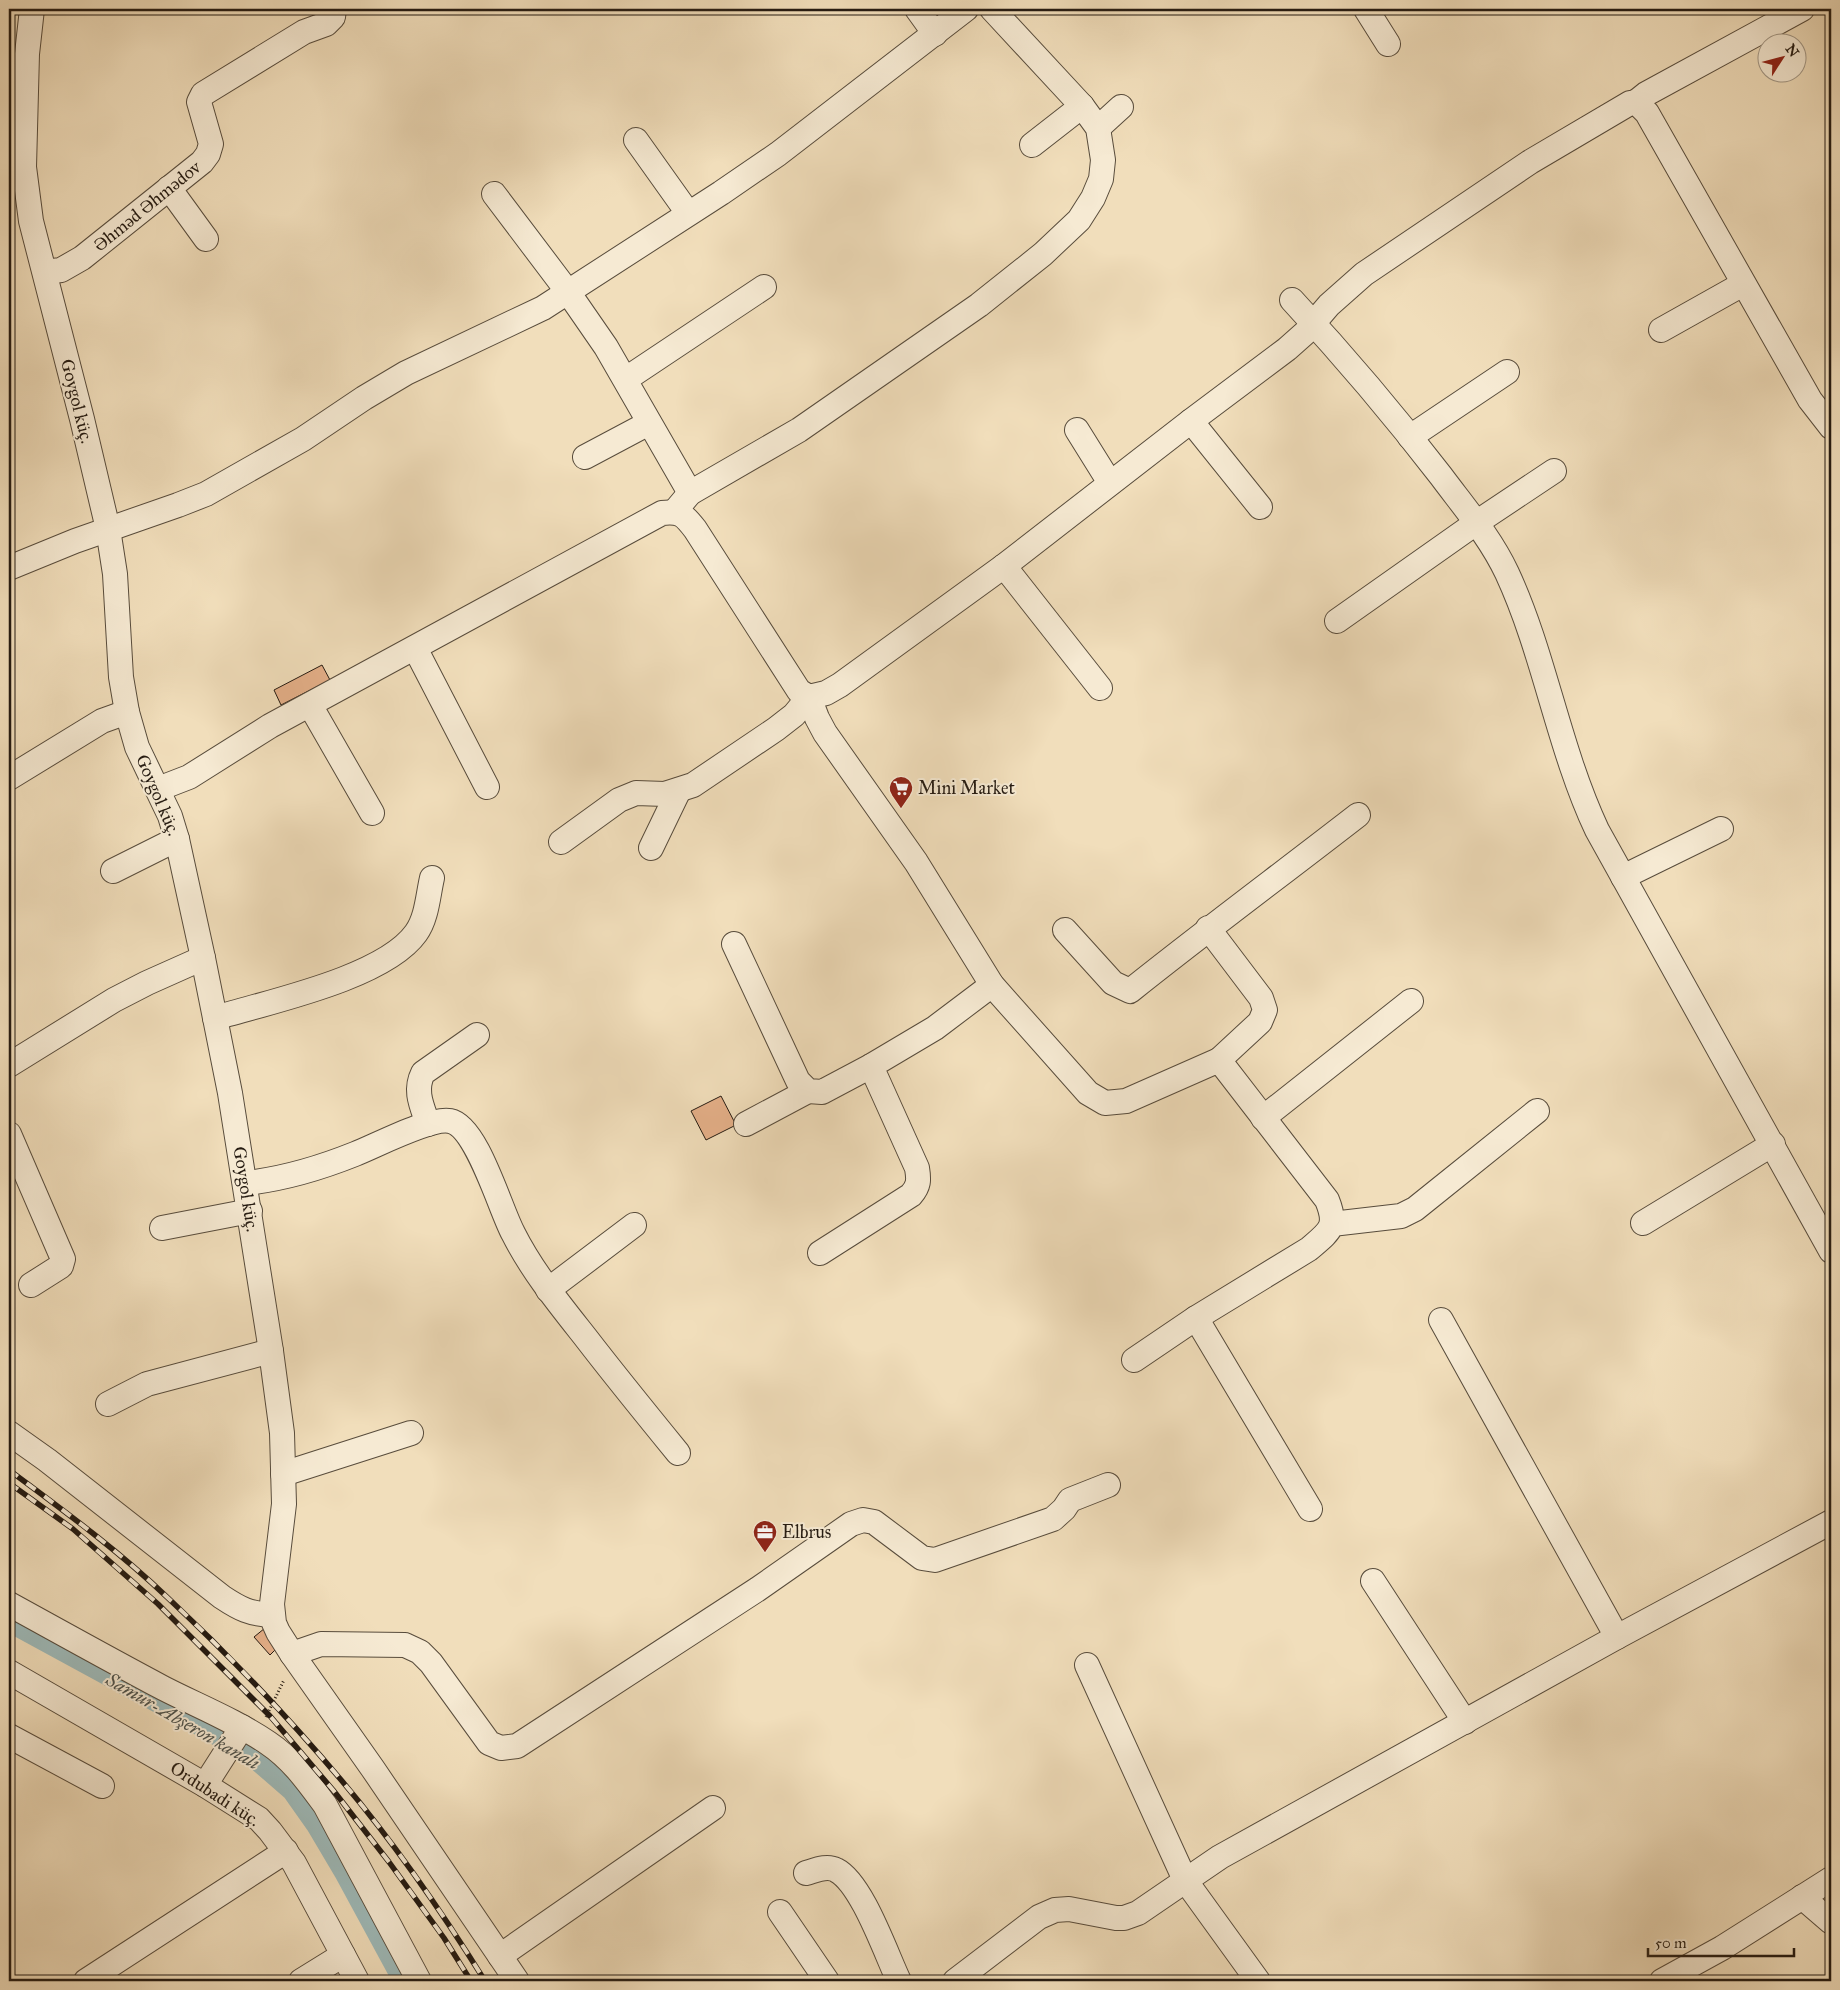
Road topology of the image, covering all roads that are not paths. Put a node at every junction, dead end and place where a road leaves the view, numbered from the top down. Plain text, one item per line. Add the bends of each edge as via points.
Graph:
1 (32, 9) edge
2 (334, 9) edge
3 (917, 9) edge
4 (966, 9) edge
5 (992, 9) edge
6 (1366, 9) edge
7 (1802, 9) edge
8 (935, 34) junction
9 (1388, 44) dead end
10 (18, 54) edge
11 (1636, 102) junction
12 (1082, 106) junction
13 (1121, 107) dead end
14 (1098, 128) junction
15 (636, 140) dead end
16 (1032, 146) dead end
17 (169, 188) junction
18 (494, 194) dead end
19 (688, 214) junction
20 (206, 239) dead end
21 (45, 272) junction
22 (1744, 284) junction
23 (764, 287) dead end
24 (568, 292) junction
25 (1292, 300) dead end
26 (1313, 323) junction
27 (1662, 330) dead end
28 (1507, 372) dead end
29 (626, 379) junction
30 (1191, 421) junction
31 (650, 423) junction
32 (1831, 427) edge
33 (1077, 430) dead end
34 (1410, 436) junction
35 (585, 457) dead end
36 (1554, 471) dead end
37 (1110, 483) junction
38 (690, 493) junction
39 (1260, 507) dead end
40 (676, 512) junction
41 (1476, 522) junction
42 (108, 529) junction
43 (1004, 566) junction
44 (9, 568) edge
45 (1337, 621) dead end
46 (415, 648) junction
47 (1100, 688) dead end
48 (809, 697) junction
49 (310, 706) junction
50 (127, 712) junction
51 (9, 778) edge
52 (487, 787) dead end
53 (158, 789) junction
54 (679, 790) junction
55 (372, 813) dead end
56 (1358, 814) dead end
57 (1721, 829) dead end
58 (177, 839) junction
59 (561, 842) dead end
60 (651, 848) dead end
61 (113, 871) dead end
62 (1623, 877) junction
63 (432, 878) dead end
64 (1208, 928) junction
65 (1065, 930) dead end
66 (734, 944) dead end
67 (203, 958) junction
68 (992, 985) junction
69 (1411, 1001) dead end
70 (215, 1018) junction
71 (477, 1035) dead end
72 (1219, 1060) junction
73 (9, 1065) edge
74 (871, 1066) junction
75 (808, 1091) junction
76 (1537, 1111) dead end
77 (1263, 1118) junction
78 (428, 1124) junction
79 (746, 1124) dead end
80 (9, 1134) edge
81 (1773, 1144) junction
82 (246, 1183) junction
83 (250, 1211) junction
84 (1643, 1223) dead end
85 (1332, 1224) junction
86 (634, 1226) dead end
87 (162, 1228) dead end
88 (1831, 1251) edge
89 (820, 1253) dead end
90 (31, 1285) dead end
91 (548, 1290) junction
92 (1196, 1318) junction
93 (1441, 1320) dead end
94 (271, 1351) junction
95 (1134, 1360) dead end
96 (108, 1404) dead end
97 (9, 1433) edge
98 (411, 1433) dead end
99 (678, 1453) dead end
100 (283, 1474) junction
101 (1108, 1485) dead end
102 (1310, 1509) dead end
103 (1831, 1522) edge
104 (1374, 1581) dead end
105 (9, 1604) edge
106 (272, 1615) junction
107 (1617, 1637) junction
108 (292, 1654) junction
109 (1087, 1665) dead end
110 (9, 1672) edge
111 (1465, 1722) junction
112 (249, 1731) junction
113 (9, 1736) edge
114 (205, 1785) junction
115 (102, 1786) dead end
116 (713, 1808) dead end
117 (286, 1851) junction
118 (806, 1873) dead end
119 (1831, 1879) edge
120 (1184, 1880) junction
121 (1802, 1897) junction
122 (780, 1912) dead end
123 (1831, 1922) edge
124 (343, 1956) junction
125 (500, 1956) junction
126 (86, 1981) edge
127 (301, 1981) edge
128 (357, 1981) edge
129 (419, 1981) edge
130 (517, 1981) edge
131 (827, 1981) edge
132 (899, 1981) edge
133 (955, 1981) edge
134 (1258, 1981) edge
135 (1662, 1981) edge

1 - 10 street, Goygol küç.
2 - 17 street, Əhməd Əhmədov via 333,17 326,24 304,32 203,94 199,102 211,144 208,154
3 - 8 street
4 - 8 street
5 - 12 street
6 - 9 street
7 - 11 street
8 - 19 street via 778,154
10 - 21 street, Goygol küç. via 26,194
11 - 22 street via 1650,118
11 - 26 street via 1625,105 1530,162 1364,274
12 - 14 street
12 - 16 street
13 - 14 street
14 - 38 street via 1102,179 1079,220 1043,254 978,305 799,430
15 - 19 street
17 - 20 street
17 - 21 street, Əhməd Əhmədov via 82,258 61,270
18 - 24 street
19 - 24 street
21 - 42 street, Goygol küç.
22 - 27 street
22 - 32 street via 1810,400
23 - 29 street
24 - 29 street
24 - 42 street via 520,320 406,373 304,439 227,483 178,505
25 - 26 street
26 - 30 street via 1296,342
26 - 34 street
28 - 34 street
29 - 31 street
30 - 37 street
30 - 39 street
31 - 35 street
31 - 38 street
33 - 37 street
34 - 41 street
36 - 41 street
37 - 43 street
38 - 40 street
40 - 46 street via 662,513
40 - 48 street via 695,529 790,679 799,691
41 - 45 street
41 - 62 street via 1506,572 1526,622 1586,806
42 - 44 street
42 - 50 street, Goygol küç.
43 - 47 street
43 - 48 street via 840,685
46 - 49 street
46 - 52 street
48 - 54 street via 776,729 693,785
48 - 68 street via 825,733 916,862
49 - 53 street via 270,726 189,776
49 - 55 street
50 - 51 street via 102,721
50 - 53 street, Goygol küç. via 138,747
53 - 58 street, Goygol küç.
54 - 59 street via 664,794 636,793 620,800
54 - 60 street
56 - 64 street
57 - 62 street
58 - 61 street
58 - 67 street, Goygol küç.
62 - 81 street
63 - 70 street via 418,932 405,946 340,981
64 - 65 street via 1130,991 1113,983
64 - 72 street via 1261,998 1265,1010 1260,1022
66 - 75 street via 798,1081
67 - 70 street, Goygol küç.
67 - 73 street via 114,1000
68 - 72 street via 1088,1093 1105,1103 1126,1101
68 - 74 street via 935,1028
69 - 77 street
70 - 82 street, Goygol küç.
71 - 78 street via 423,1073 418,1091
72 - 77 street
74 - 75 street via 822,1092
74 - 89 street via 917,1168 917,1188
75 - 79 street
76 - 85 street via 1415,1209 1402,1216
77 - 85 street via 1327,1200
78 - 82 street via 345,1158 274,1180
78 - 91 street via 452,1121 469,1135 512,1232
80 - 90 street via 63,1259 61,1266
81 - 84 street
81 - 88 street
82 - 83 street, Goygol küç.
83 - 87 street
83 - 94 street, Goygol küç.
85 - 92 street via 1309,1249
86 - 91 street
91 - 99 street
92 - 95 street
92 - 102 street
93 - 107 street
94 - 96 street via 147,1384
94 - 100 street, Goygol küç. via 282,1433
97 - 106 street via 222,1596 254,1614
98 - 100 street
100 - 106 street, Goygol küç. via 284,1504
101 - 108 street via 1070,1500 1053,1518 935,1560 922,1558 874,1522 863,1520 851,1524 517,1746 501,1748 489,1743 430,1663 420,1652 405,1645 321,1644
103 - 107 street
104 - 111 street
105 - 112 street
106 - 108 street
107 - 111 street
108 - 125 street
109 - 120 street
110 - 114 street, Ordubadi küç.
111 - 120 street
112 - 114 street
112 - 129 street via 286,1757 325,1805
113 - 115 street
114 - 117 street, Ordubadi küç. via 259,1820
116 - 125 street
117 - 124 street, Ordubadi küç.
117 - 126 street
118 - 132 street via 822,1868 836,1869 850,1881 860,1895
119 - 121 street
120 - 133 street via 1138,1913 1124,1918 1069,1909 1055,1910 1039,1917
120 - 134 street
121 - 123 street
121 - 135 street via 1722,1948
122 - 131 street
124 - 127 street
124 - 128 street, Ordubadi küç.
125 - 130 street

